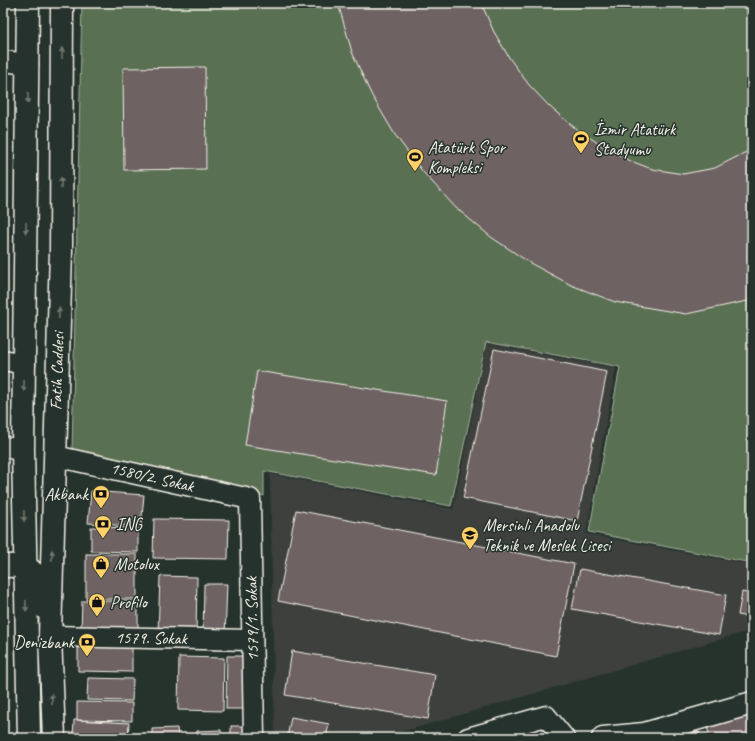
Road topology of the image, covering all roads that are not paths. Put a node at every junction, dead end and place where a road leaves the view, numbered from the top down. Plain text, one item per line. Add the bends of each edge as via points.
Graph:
1 (28, 3) edge
2 (62, 3) edge
3 (3, 62) edge
4 (28, 64) junction
5 (3, 360) edge
6 (25, 364) junction
7 (13, 448) edge
8 (55, 456) junction
9 (250, 499) joint
10 (3, 566) edge
11 (24, 567) junction
12 (50, 636) junction
13 (252, 640) junction
14 (752, 703) edge
15 (645, 736) edge
16 (29, 738) edge
17 (54, 738) edge
18 (254, 738) edge
19 (468, 738) edge
20 (564, 738) edge
21 (603, 738) edge

1 - 4 main road
8 -> 2 main road, Fatih Caddesi via 61,251
3 - 4 street
4 -> 6 main road
5 - 6 street
6 -> 7 main road
7 -> 11 main road
8 - 9 street, 1580/2. Sokak
12 -> 8 main road, Fatih Caddesi
9 - 13 street, 1579/1. Sokak
10 - 11 main road
11 - 12 main road via 34,574 43,586
11 -> 16 main road
12 - 13 street, 1579. Sokak
17 -> 12 main road, Fatih Caddesi
13 - 18 street, 1579/1. Sokak
14 - 15 main road
15 - 21 main road
19 - 20 street via 546,716

